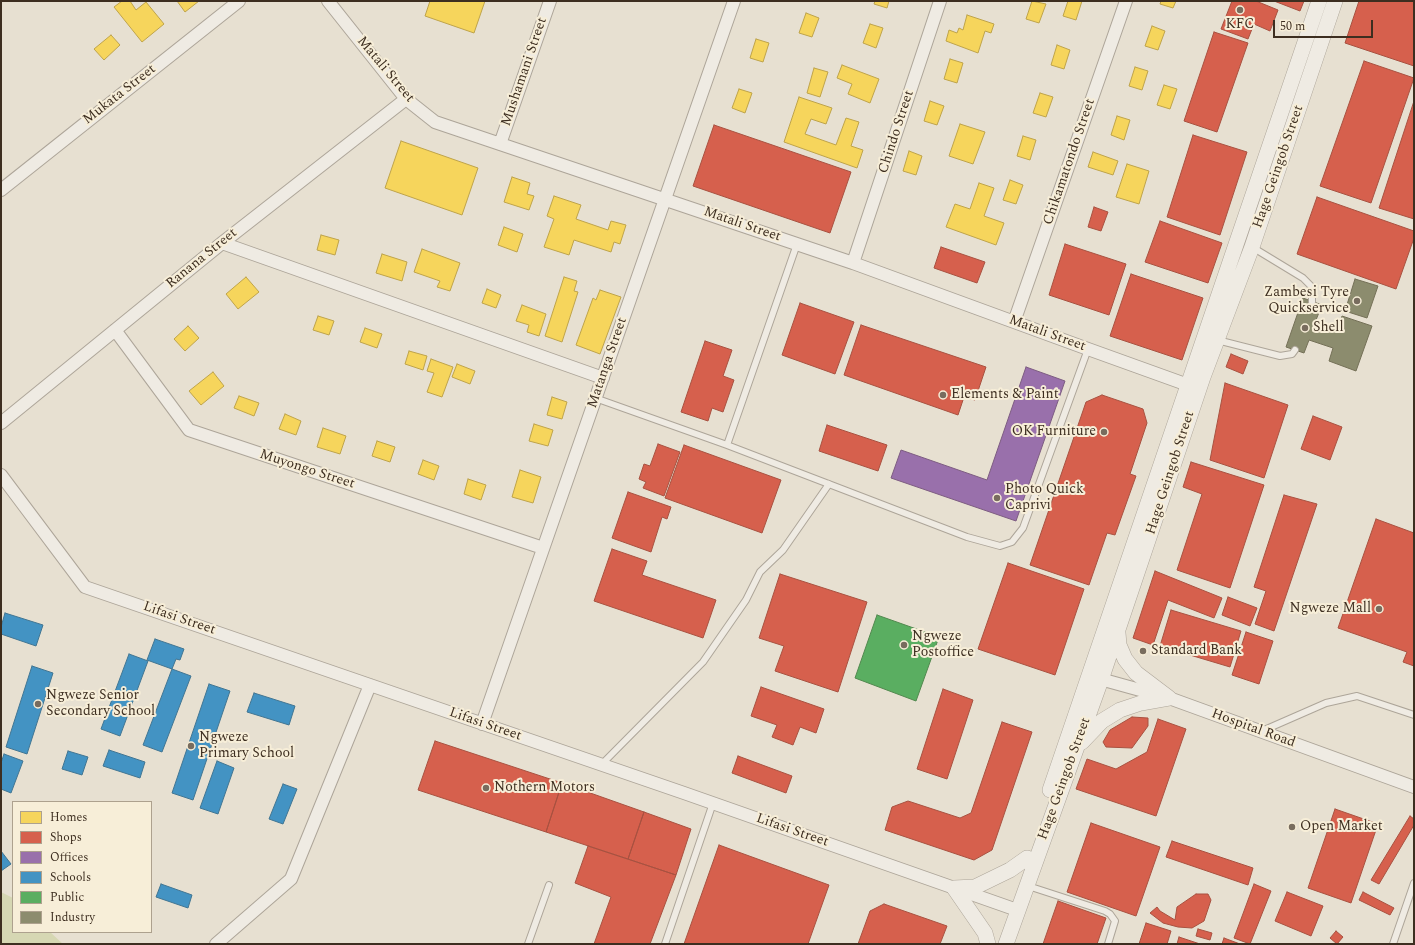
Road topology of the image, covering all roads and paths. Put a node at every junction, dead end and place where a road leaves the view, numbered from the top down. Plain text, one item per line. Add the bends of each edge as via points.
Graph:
1 (239, 1) edge
2 (328, 1) edge
3 (550, 1) edge
4 (734, 1) edge
5 (940, 1) edge
6 (1126, 1) edge
7 (1319, 1) edge
8 (1335, 1) edge
9 (406, 99) junction
10 (500, 144) junction
11 (1, 190) edge
12 (665, 199) junction
13 (222, 243) junction
14 (797, 244) junction
15 (1252, 247) junction
16 (853, 263) junction
17 (1312, 302) dead end
18 (1014, 322) junction
19 (115, 330) junction
20 (1217, 340) junction
21 (1088, 350) junction
22 (1295, 350) dead end
23 (603, 378) junction
24 (1194, 386) junction
25 (595, 398) junction
26 (1, 423) edge
27 (727, 445) junction
28 (1, 475) edge
29 (829, 484) junction
30 (543, 548) junction
31 (1118, 630) junction
32 (1095, 678) junction
33 (370, 686) junction
34 (1169, 698) junction
35 (1414, 715) edge
36 (482, 724) junction
37 (1261, 732) junction
38 (1076, 748) junction
39 (601, 765) junction
40 (1414, 787) edge
41 (713, 803) junction
42 (1027, 858) junction
43 (1414, 883) edge
44 (549, 885) dead end
45 (1026, 885) junction
46 (954, 888) junction
47 (1013, 909) junction
48 (216, 944) edge
49 (528, 944) edge
50 (665, 944) edge
51 (988, 944) edge
52 (997, 944) edge
53 (1006, 944) edge
54 (1108, 944) edge
55 (1393, 944) edge

1 - 11 street, Mukata Street
2 - 9 street, Matali Street
3 - 10 street, Mushamani Street
4 - 12 street, Matanga Street
5 - 16 street, Chindo Street
6 - 18 street, Chikamatondo Street
7 - 24 street, Hage Geingob Street
8 - 15 street, Hage Geingob Street
9 - 10 street, Matali Street via 435,122
9 - 13 street, Ranana Street
10 - 12 street, Matali Street
12 - 14 street, Matali Street
12 - 23 street, Matanga Street
13 - 19 street, Ranana Street
13 - 23 street
14 - 16 street, Matali Street
14 - 27 lane
15 - 17 lane via 1303,278 1312,287
15 - 20 street, Hage Geingob Street
16 - 18 street, Matali Street
18 - 21 street, Matali Street
19 - 26 street, Ranana Street
19 - 30 street, Muyongo Street via 189,430
20 - 22 lane via 1280,356 1292,354
20 - 24 street, Hage Geingob Street
21 - 24 street, Matali Street
21 - 29 lane via 1023,528 1012,542 1000,546 967,537
23 - 25 street, Matanga Street
24 - 31 street, Hage Geingob Street
24 - 32 street, Hage Geingob Street
25 - 27 lane
25 - 30 street, Matanga Street
27 - 29 lane
28 - 33 street, Lifasi Street via 85,587
29 - 39 lane via 783,550 760,572 746,600 703,662
30 - 36 street, Matanga Street
31 - 32 street, Hage Geingob Street
31 - 34 street via 1118,646 1125,659 1136,673
32 - 34 street, Hospital Road
32 - 38 street, Hage Geingob Street
32 - 42 street, Hage Geingob Street
33 - 36 street, Lifasi Street
33 - 48 street via 291,879
34 - 37 street, Hospital Road
34 - 38 street via 1140,703 1120,710 1102,721
35 - 37 lane via 1357,696 1326,703
36 - 39 street, Lifasi Street
37 - 40 street, Hospital Road
38 - 45 street, Hage Geingob Street
39 - 41 street, Lifasi Street
41 - 46 street, Lifasi Street
41 - 50 lane
42 - 46 street via 981,885
42 - 47 street, Hage Geingob Street
43 - 55 lane
44 - 49 lane
45 - 47 street, Hage Geingob Street
45 - 54 lane via 1110,914 1115,921
46 - 47 street, Lifasi Street
46 - 51 street via 985,932
47 - 52 street, Hage Geingob Street
47 - 53 street, Hage Geingob Street

